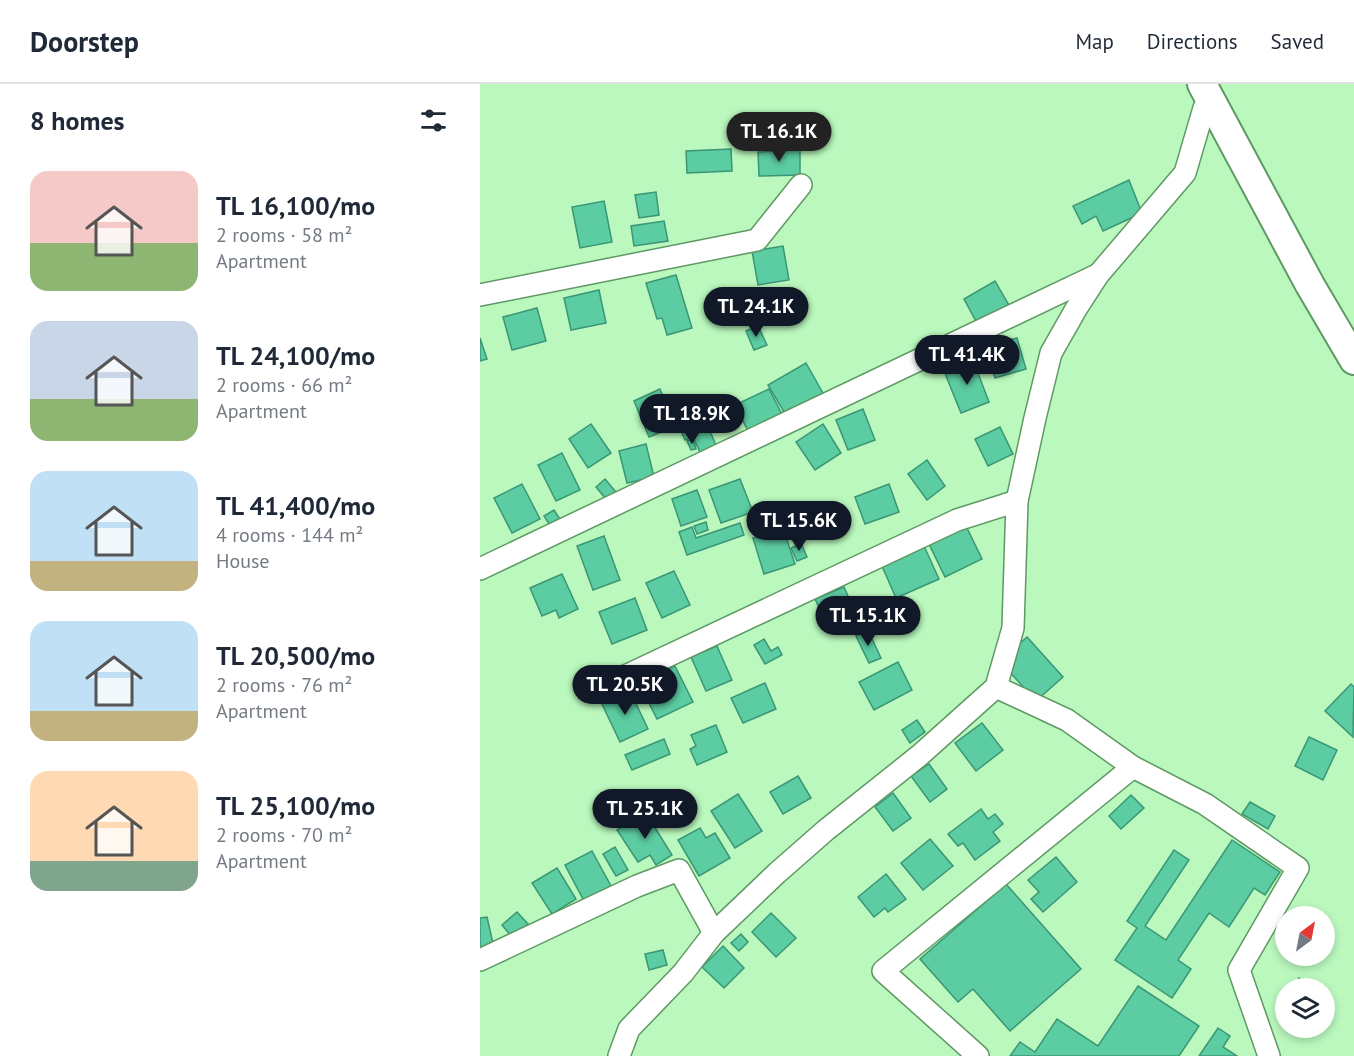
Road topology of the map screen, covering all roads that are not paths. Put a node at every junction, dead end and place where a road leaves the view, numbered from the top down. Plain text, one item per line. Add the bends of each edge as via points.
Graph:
1 (1207, 93) edge
2 (801, 185) dead end
3 (1098, 275) junction
4 (480, 295) edge
5 (1354, 360) edge
6 (1017, 501) junction
7 (480, 569) edge
8 (621, 678) dead end
9 (996, 687) junction
10 (1134, 767) junction
11 (714, 933) junction
12 (480, 960) edge
13 (618, 1056) edge
14 (978, 1056) edge
15 (1269, 1056) edge

1 - 3 street via 1185,173
1 - 5 street
2 - 4 street via 757,240
3 - 6 street via 1051,353
3 - 7 street
6 - 8 street via 957,520
6 - 9 street via 1013,628
9 - 10 street via 1067,720
9 - 11 street via 920,755 818,837
10 - 14 street via 883,971
10 - 15 street via 1205,804 1298,868 1239,970
11 - 12 street via 679,870
11 - 13 street via 683,973 629,1029

